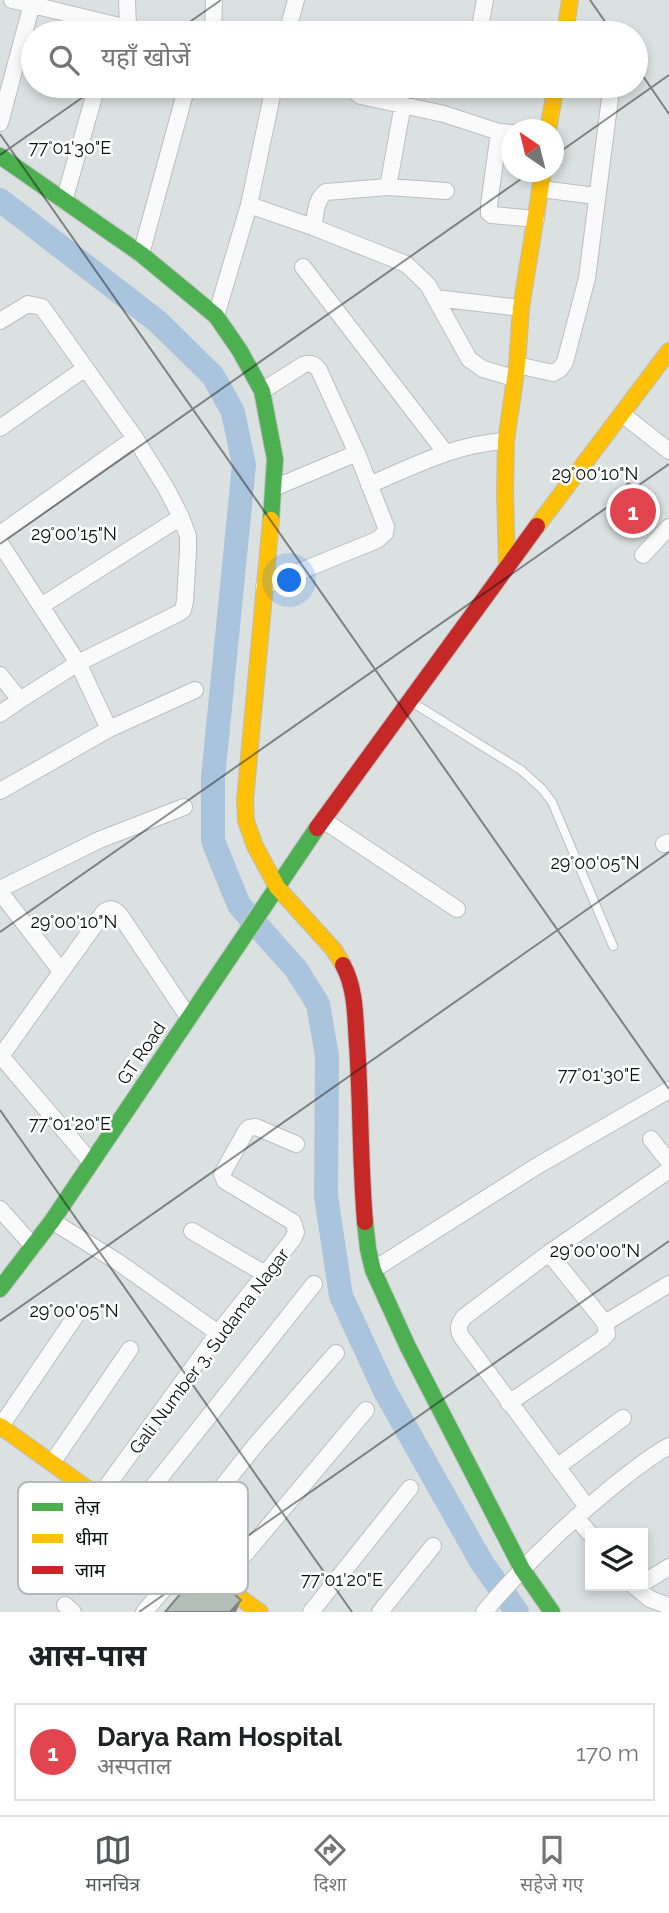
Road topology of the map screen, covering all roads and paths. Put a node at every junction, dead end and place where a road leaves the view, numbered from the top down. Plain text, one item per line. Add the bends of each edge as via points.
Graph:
1 (12, 0) edge
2 (127, 0) edge
3 (214, 0) edge
4 (296, 0) edge
5 (485, 0) edge
6 (570, 0) edge
7 (32, 2) edge
8 (27, 21) edge
9 (95, 21) edge
10 (120, 21) edge
11 (214, 21) edge
12 (290, 21) edge
13 (481, 21) edge
14 (567, 21) edge
15 (21, 44) edge
16 (94, 98) edge
17 (184, 98) edge
18 (272, 98) edge
19 (372, 98) edge
20 (554, 98) edge
21 (610, 98) dead end
22 (403, 104) junction
23 (550, 119) edge
24 (0, 123) edge
25 (501, 131) edge
26 (501, 150) edge
27 (0, 156) edge
28 (542, 182) edge
29 (388, 187) junction
30 (541, 189) junction
31 (446, 191) dead end
32 (596, 196) junction
33 (64, 201) junction
34 (250, 205) junction
35 (536, 219) junction
36 (313, 227) junction
37 (141, 254) junction
38 (303, 267) dead end
39 (435, 298) junction
40 (521, 308) junction
41 (216, 316) junction
42 (0, 321) edge
43 (669, 351) edge
44 (84, 369) junction
45 (515, 371) junction
46 (262, 391) junction
47 (622, 414) junction
48 (0, 428) edge
49 (135, 438) junction
50 (506, 441) junction
51 (669, 451) edge
52 (445, 452) junction
53 (357, 453) junction
54 (369, 485) junction
55 (274, 488) junction
56 (181, 517) junction
57 (669, 527) edge
58 (2, 532) edge
59 (643, 555) dead end
60 (508, 566) junction
61 (264, 586) junction
62 (41, 606) junction
63 (78, 663) junction
64 (0, 675) edge
65 (195, 690) dead end
66 (20, 699) junction
67 (410, 701) junction
68 (0, 714) edge
69 (109, 729) junction
70 (0, 790) edge
71 (184, 807) dead end
72 (323, 821) junction
73 (0, 890) edge
74 (274, 893) junction
75 (457, 909) dead end
76 (613, 946) dead end
77 (61, 971) junction
78 (189, 1017) junction
79 (0, 1055) edge
80 (669, 1090) edge
81 (651, 1139) dead end
82 (296, 1144) dead end
83 (90, 1161) junction
84 (669, 1163) edge
85 (669, 1170) edge
86 (0, 1209) edge
87 (52, 1221) junction
88 (192, 1231) dead end
89 (33, 1246) junction
90 (549, 1253) junction
91 (373, 1270) junction
92 (265, 1274) junction
93 (314, 1284) dead end
94 (669, 1284) edge
95 (0, 1289) edge
96 (79, 1311) dead end
97 (605, 1323) junction
98 (218, 1333) junction
99 (130, 1349) dead end
100 (336, 1353) dead end
101 (509, 1403) junction
102 (366, 1410) dead end
103 (624, 1418) dead end
104 (0, 1426) edge
105 (669, 1446) edge
106 (52, 1463) junction
107 (557, 1467) junction
108 (78, 1482) edge
109 (110, 1482) edge
110 (157, 1482) edge
111 (226, 1482) edge
112 (410, 1488) dead end
113 (581, 1512) junction
114 (588, 1528) edge
115 (433, 1546) dead end
116 (248, 1551) edge
117 (669, 1566) edge
118 (522, 1569) junction
119 (648, 1580) edge
120 (643, 1591) edge
121 (160, 1594) edge
122 (234, 1594) edge
123 (669, 1606) edge
124 (488, 1607) edge
125 (144, 1612) edge
126 (260, 1612) edge
127 (311, 1612) edge
128 (380, 1612) edge
129 (552, 1612) edge

1 - 7 street
2 - 10 street
3 - 11 street
4 - 12 street
5 - 13 street
6 - 14 street
7 - 8 street
7 - 9 street
15 - 24 street
16 - 33 street
17 - 37 street
18 - 34 street
19 - 22 street
20 - 23 street
21 - 32 street
22 - 25 street
22 - 29 street
26 - 35 street via 489,213
27 - 33 street
28 - 30 street
29 - 31 street
29 - 36 street via 326,192 318,201
30 - 32 street
30 - 35 street
32 - 45 street via 587,278 565,362 553,373
33 - 37 street
34 - 36 street
34 - 41 street
35 - 40 street
36 - 39 street via 406,264 425,280
37 - 41 street
38 - 52 street
39 - 40 street
39 - 45 street via 469,359 483,369
40 - 45 street
41 - 46 street
42 - 44 street via 27,303 42,307
43 - 47 street, GT Road
44 - 48 street
44 - 49 street
45 - 50 street
46 - 53 street via 303,365 314,364
46 - 55 street via 275,459
47 - 51 street
47 - 60 street, GT Road
49 - 56 street
49 - 58 street
50 - 52 street
50 - 60 street
52 - 54 street
53 - 54 street
53 - 55 street
54 - 61 street via 385,521 382,537
55 - 61 street
56 - 62 street
56 - 63 street via 188,550 183,610
57 - 59 street
58 - 62 street
60 - 67 street, GT Road
61 - 74 street via 246,821
62 - 63 street
63 - 66 street
63 - 69 street
64 - 66 street
65 - 69 street
66 - 68 street
67 - 72 street, GT Road
67 - 76 lane via 521,770 542,789 552,802
69 - 70 street
71 - 73 street via 99,840
72 - 74 street, GT Road
72 - 75 street
73 - 77 street
74 - 78 street, GT Road
74 - 91 street via 334,950 351,982 365,1217
77 - 78 street via 104,912 114,909
77 - 79 street
78 - 83 street, GT Road
79 - 83 street
80 - 91 street via 537,1166
81 - 84 street
82 - 92 street, Gali Number 3, Sudama Nagar via 249,1128 222,1174 225,1181 293,1222 293,1239
83 - 87 street, GT Road
85 - 90 street
86 - 89 street
87 - 89 street, GT Road
87 - 98 street
88 - 92 street
89 - 95 street, GT Road
90 - 97 street
90 - 101 street via 459,1324 461,1336
91 - 118 street
92 - 98 street, Gali Number 3, Sudama Nagar
93 - 110 street
94 - 97 street
96 - 104 street
97 - 101 street via 607,1334 601,1340
98 - 109 street, Gali Number 3, Sudama Nagar
99 - 106 street
100 - 111 street
101 - 107 street
102 - 116 street
103 - 107 street
104 - 106 street
105 - 113 street
106 - 108 street
107 - 113 street
112 - 127 street
113 - 114 street
113 - 118 street
115 - 128 street
117 - 119 street
118 - 124 street
118 - 129 street
120 - 123 street
121 - 125 street
122 - 126 street

